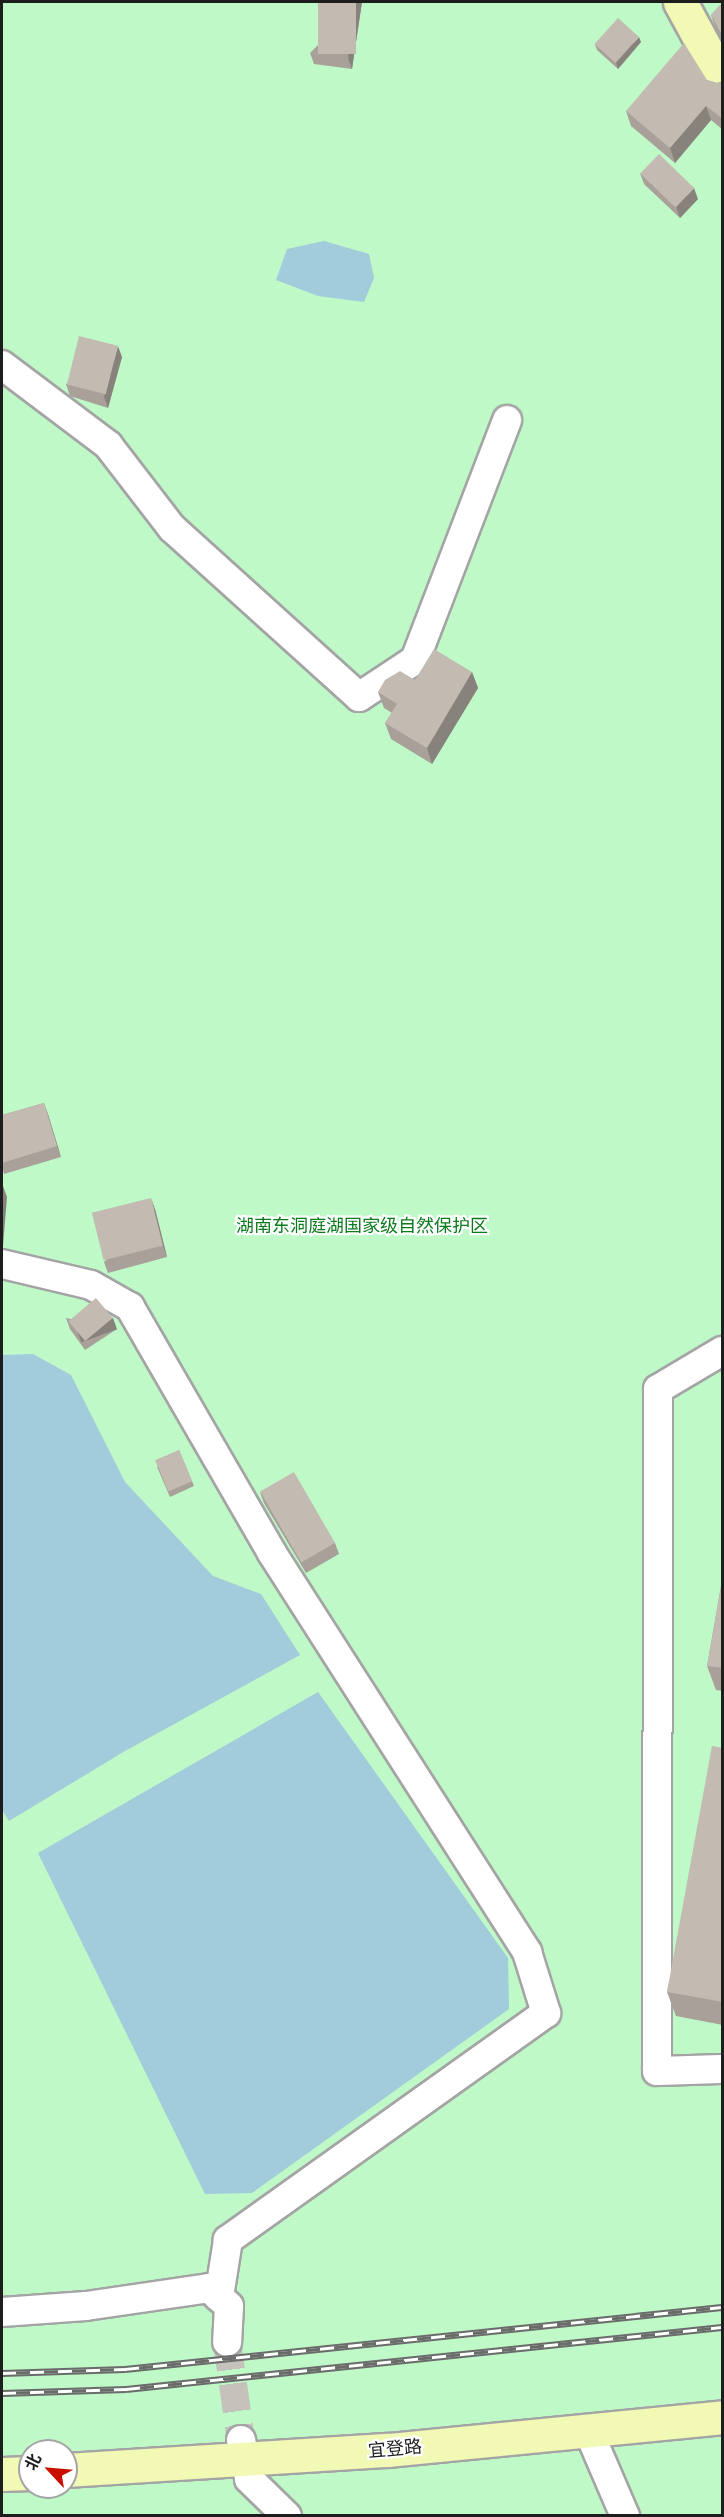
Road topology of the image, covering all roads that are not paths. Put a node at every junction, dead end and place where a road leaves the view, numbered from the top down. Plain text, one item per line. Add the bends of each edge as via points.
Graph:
1 (680, 2) edge
2 (723, 79) edge
3 (2, 365) edge
4 (507, 420) dead end
5 (2, 1264) edge
6 (723, 1351) edge
7 (723, 2070) edge
8 (219, 2297) junction
9 (2, 2312) edge
10 (227, 2342) tunnel mouth
11 (723, 2417) edge
12 (588, 2430) junction
13 (243, 2450) junction
14 (78, 2469) edge
15 (18, 2473) edge
16 (2, 2474) edge
17 (287, 2516) edge
18 (625, 2516) edge

1 - 2 street
3 - 4 street via 108,445 172,528 359,697 415,660
5 - 8 street via 91,1285 130,1307 272,1553 527,1952 546,2013 228,2240
6 - 7 street via 658,1389 657,2071
8 - 9 street via 209,2288 86,2306
8 - 10 street via 229,2306
11 - 12 street, 宜登路
12 - 13 street, 宜登路 via 388,2450
12 - 18 street
13 - 14 street, 宜登路
13 - 17 street via 249,2479
15 - 16 street

